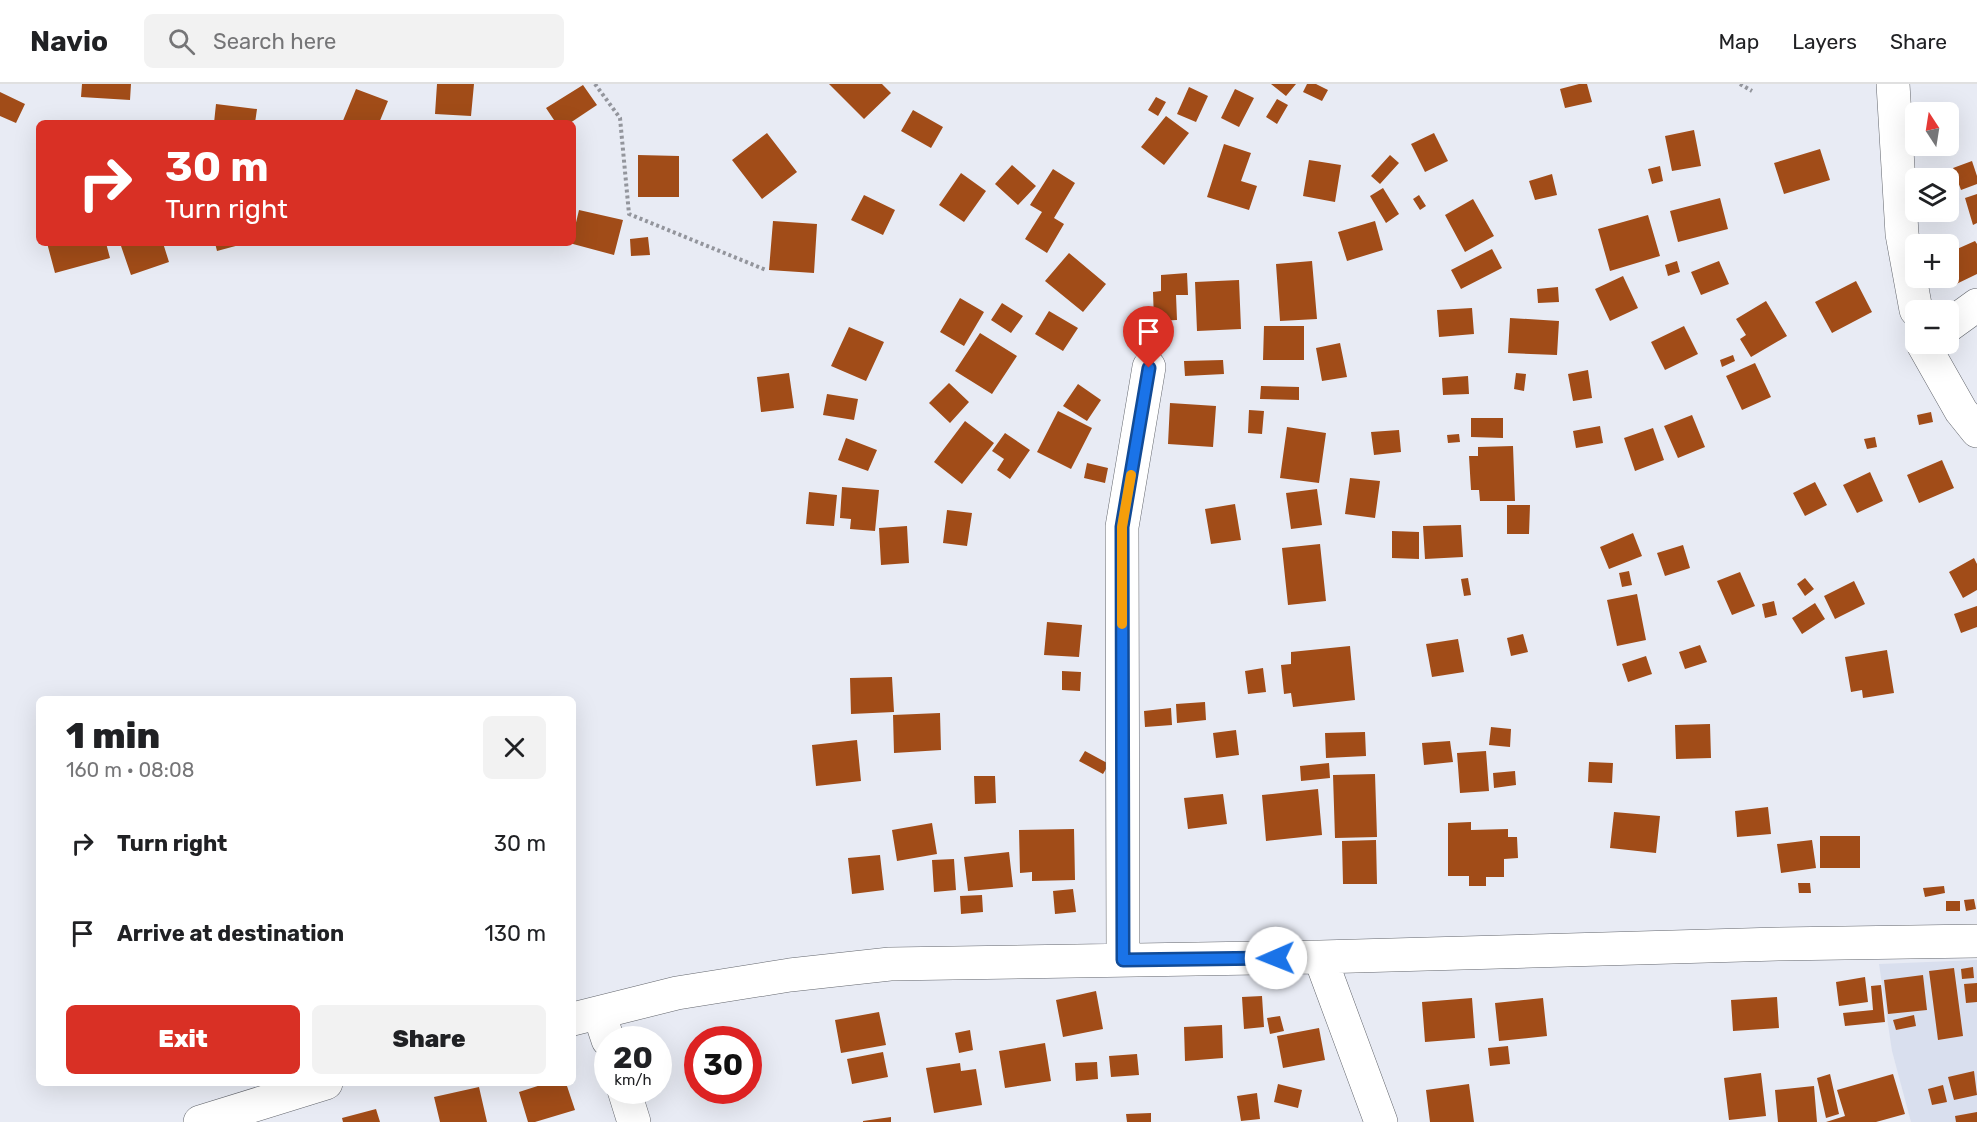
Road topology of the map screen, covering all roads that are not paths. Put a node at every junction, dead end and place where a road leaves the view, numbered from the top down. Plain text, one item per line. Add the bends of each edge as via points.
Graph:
1 (1893, 84) edge
2 (1914, 300) edge
3 (1977, 305) edge
4 (1959, 318) edge
5 (1930, 354) edge
6 (1149, 368) dead end
7 (1977, 431) edge
8 (1977, 941) edge
9 (1320, 957) junction
10 (1123, 960) junction
11 (593, 1024) edge
12 (316, 1086) edge
13 (628, 1104) edge
14 (200, 1122) edge
15 (634, 1122) edge
16 (1381, 1122) edge

1 - 2 street via 1902,234
3 - 4 street
5 - 7 street via 1961,411
6 - 10 street via 1122,527
8 - 9 street
9 - 10 street
9 - 16 street
10 - 11 street via 890,964 790,975 677,993
12 - 14 street
13 - 15 street

